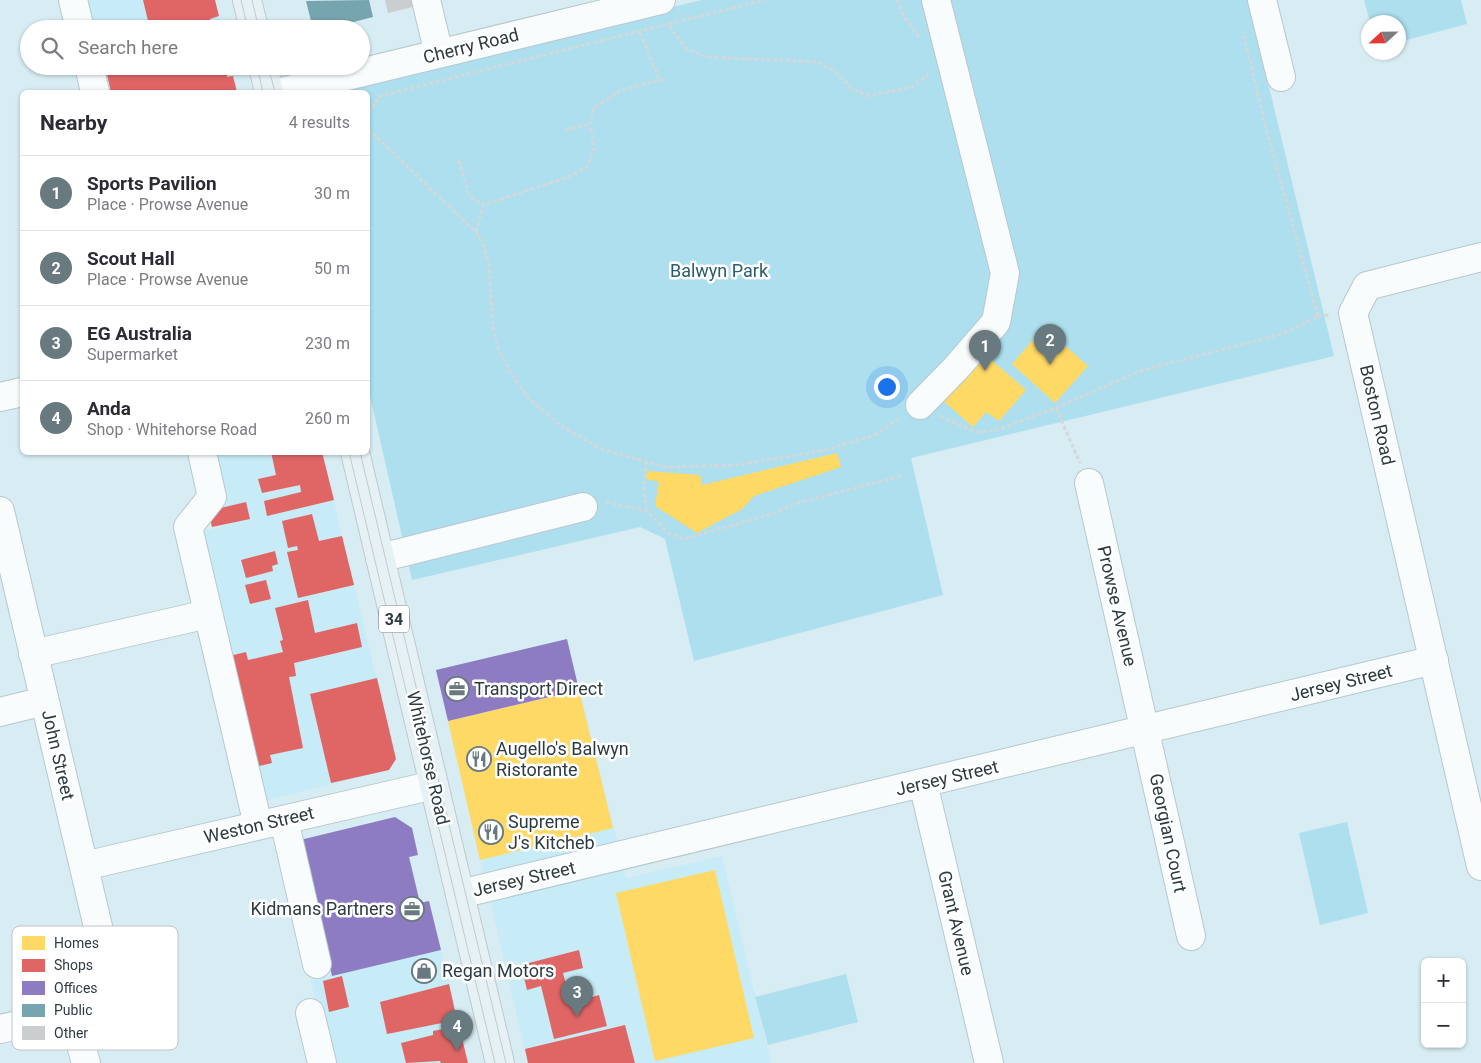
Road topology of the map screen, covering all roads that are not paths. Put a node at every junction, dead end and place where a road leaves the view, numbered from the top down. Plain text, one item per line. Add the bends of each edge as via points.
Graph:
1 (73, 0) edge
2 (247, 0) edge
3 (426, 0) edge
4 (661, 0) edge
5 (936, 0) edge
6 (1262, 0) edge
7 (78, 20) edge
8 (252, 20) edge
9 (439, 54) junction
10 (370, 71) edge
11 (91, 75) edge
12 (264, 75) edge
13 (352, 75) edge
14 (1281, 77) dead end
15 (95, 90) edge
16 (268, 90) edge
17 (289, 90) edge
18 (1481, 257) edge
19 (20, 392) edge
20 (0, 397) edge
21 (920, 405) road end
22 (203, 455) edge
23 (355, 455) edge
24 (1088, 483) road end
25 (583, 507) road end
26 (0, 511) edge
27 (380, 558) junction
28 (208, 614) junction
29 (33, 654) junction
30 (1434, 660) junction
31 (45, 701) junction
32 (0, 712) edge
33 (1146, 730) junction
34 (923, 783) junction
35 (434, 784) junction
36 (271, 823) junction
37 (84, 866) junction
38 (1481, 866) edge
39 (460, 894) junction
40 (98, 926) edge
41 (1191, 936) dead end
42 (318, 964) dead end
43 (310, 1013) dead end
44 (82, 1050) edge
45 (86, 1063) edge
46 (322, 1063) edge
47 (500, 1063) edge
48 (990, 1063) edge

1 - 7 street
2 - 8 main road
3 - 9 street
4 - 9 street, Cherry Road
5 - 21 street via 1005,273 996,322
6 - 14 street
9 - 10 street, Cherry Road
11 - 15 street
12 - 16 main road
13 - 17 street, Cherry Road
18 - 30 street, Boston Road via 1367,286 1353,313
19 - 20 street
22 - 28 street via 212,497 188,527
23 - 27 main road, Whitehorse Road / 34
24 - 33 street, Prowse Avenue
25 - 27 street
26 - 29 street, John Street
27 - 35 main road, Whitehorse Road / 34
28 - 29 street
28 - 36 street
29 - 31 street, John Street
30 - 33 street, Jersey Street
30 - 38 street, Boston Road
31 - 32 street
31 - 37 street, John Street
33 - 34 street, Jersey Street
33 - 41 street, Georgian Court
34 - 39 street, Jersey Street
34 - 48 street, Grant Avenue
35 - 36 street, Weston Street
35 - 39 main road, Whitehorse Road / 34
36 - 37 street, Weston Street
36 - 42 street
37 - 40 street, John Street
39 - 47 main road, Whitehorse Road / 34
43 - 46 street
44 - 45 street

